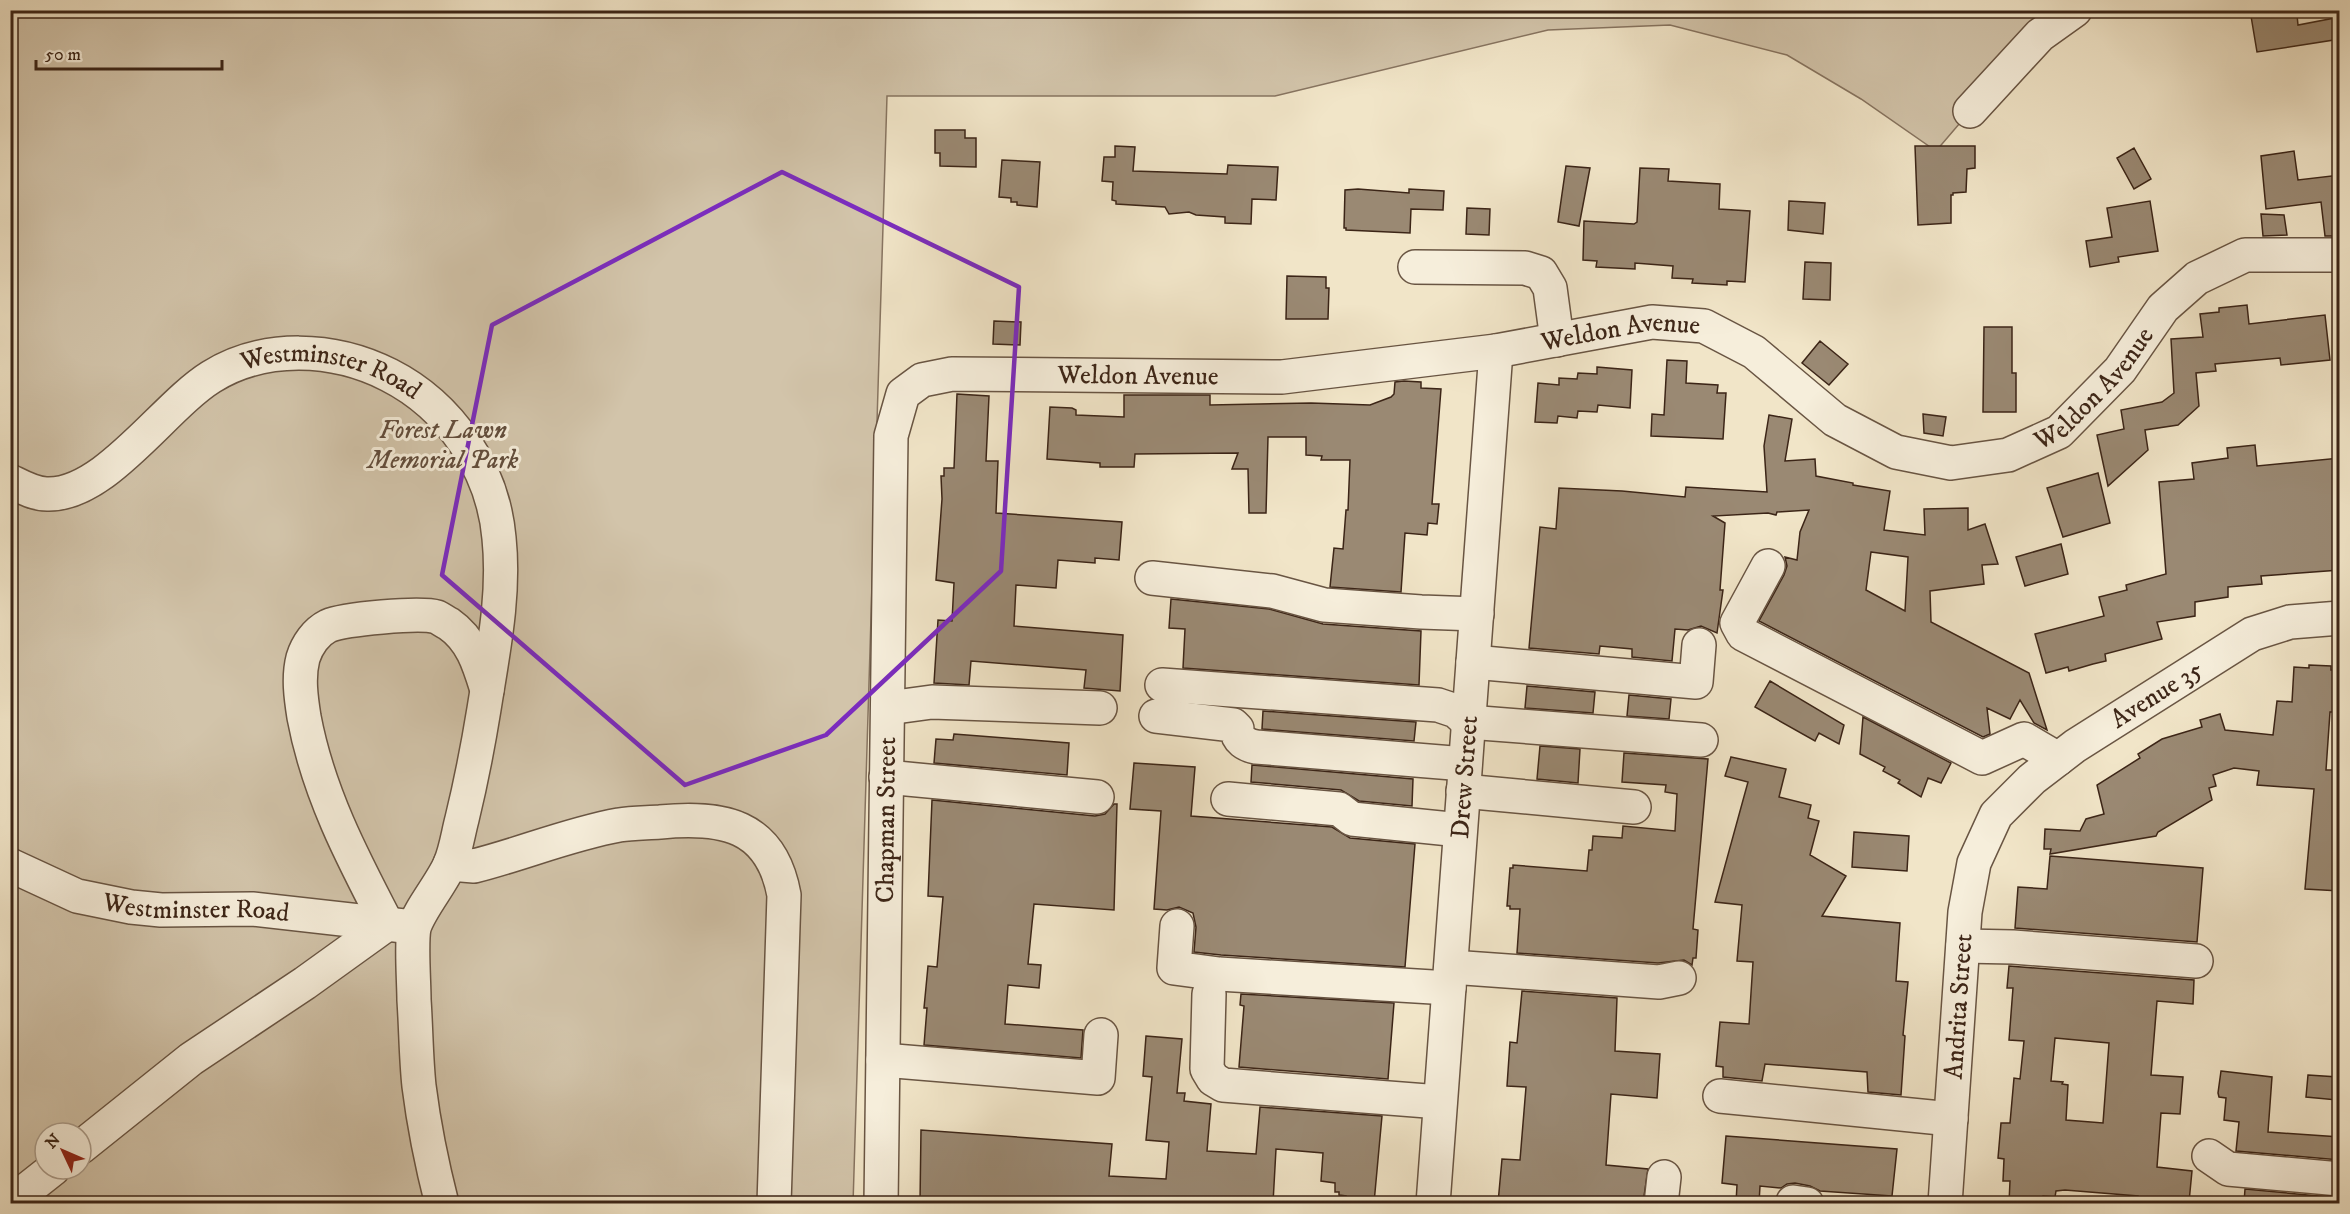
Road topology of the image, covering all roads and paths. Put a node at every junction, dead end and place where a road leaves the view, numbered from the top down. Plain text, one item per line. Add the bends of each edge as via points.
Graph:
1 (2075, 10) edge
2 (1970, 111) dead end
3 (2340, 255) edge
4 (1415, 267) dead end
5 (1557, 340) junction
6 (1496, 351) junction
7 (891, 436) joint
8 (10, 481) edge
9 (1768, 566) dead end
10 (1152, 578) dead end
11 (1477, 614) junction
12 (2340, 618) edge
13 (1699, 645) dead end
14 (1473, 662) junction
15 (1162, 685) dead end
16 (487, 690) junction
17 (888, 708) junction
18 (1100, 708) dead end
19 (1155, 716) dead end
20 (1468, 722) junction
21 (1701, 740) dead end
22 (2058, 759) junction
23 (886, 777) junction
24 (1464, 778) junction
25 (1097, 797) dead end
26 (1228, 799) dead end
27 (1634, 807) dead end
28 (1996, 815) joint
29 (1460, 830) junction
30 (450, 864) junction
31 (10, 865) edge
32 (401, 926) junction
33 (1177, 926) dead end
34 (1963, 938) junction
35 (2144, 947) dead end
36 (2196, 961) dead end
37 (1450, 978) junction
38 (1679, 978) dead end
39 (1209, 994) dead end
40 (1101, 1035) dead end
41 (883, 1060) junction
42 (1720, 1096) dead end
43 (1440, 1102) junction
44 (1951, 1119) junction
45 (93, 1137) edge
46 (2209, 1156) dead end
47 (2340, 1179) edge
48 (38, 1181) edge
49 (10, 1203) edge
50 (442, 1203) edge
51 (774, 1203) edge
52 (881, 1203) edge
53 (1432, 1203) edge
54 (1945, 1203) edge

1 - 2 street via 2040,35
3 - 5 street, Weldon Avenue via 2245,255 2197,278 2163,308 2120,369 2060,432 2008,455 1951,463 1896,452 1835,420 1754,352 1704,326 1652,322
4 - 5 street via 1526,268 1541,273 1550,288
5 - 6 street, Weldon Avenue
6 - 7 street, Weldon Avenue via 1282,377 952,374 922,380 903,394
6 - 11 street, Drew Street
7 - 17 street, Chapman Street
8 - 16 street, Westminster Road via 44,494 75,490 119,459 177,403 212,376 248,361 268,355 306,353 371,366 402,381 434,406 466,443 483,473 500,537 497,636
9 - 22 street via 1737,623 1743,634 1982,758 2024,740
10 - 11 street via 1272,591 1324,605
11 - 14 street, Drew Street
12 - 22 street, Avenue 35 via 2290,622 2252,634
13 - 14 street via 1696,682
14 - 20 street, Drew Street
15 - 20 street via 1438,705 1456,711
16 - 30 street, Westminster Road via 475,767
16 - 32 street via 469,644 437,618 341,621 321,631 308,646 301,671 302,703 319,775 349,851
17 - 18 street via 932,702
17 - 23 street, Chapman Street
19 - 24 street via 1233,725 1242,741 1256,747
20 - 21 street
20 - 24 street, Drew Street
22 - 28 street, Avenue 35
23 - 25 street
23 - 41 street, Chapman Street
24 - 27 street
24 - 29 street, Drew Street
26 - 29 street via 1338,809 1352,819
28 - 34 street, Andrita Street via 1974,863
29 - 37 street, Drew Street
30 - 32 street, Westminster Road
30 - 51 street via 474,866 619,825 696,819 738,828 760,843 776,865 784,895
31 - 32 street, Westminster Road via 77,896 131,908 252,909
32 - 45 street, Westminster Road via 305,983 191,1059
32 - 50 street via 413,980 424,1122
33 - 37 street via 1174,968 1240,976
34 - 35 street
34 - 36 street via 2013,946
34 - 44 street, Andrita Street
37 - 38 street via 1659,982
37 - 43 street, Drew Street
39 - 43 street via 1207,1069 1223,1085
40 - 41 street via 1098,1077
41 - 52 street, Chapman Street
42 - 44 street
43 - 53 street, Drew Street
44 - 54 street, Andrita Street
46 - 47 street via 2228,1169
48 - 49 street

